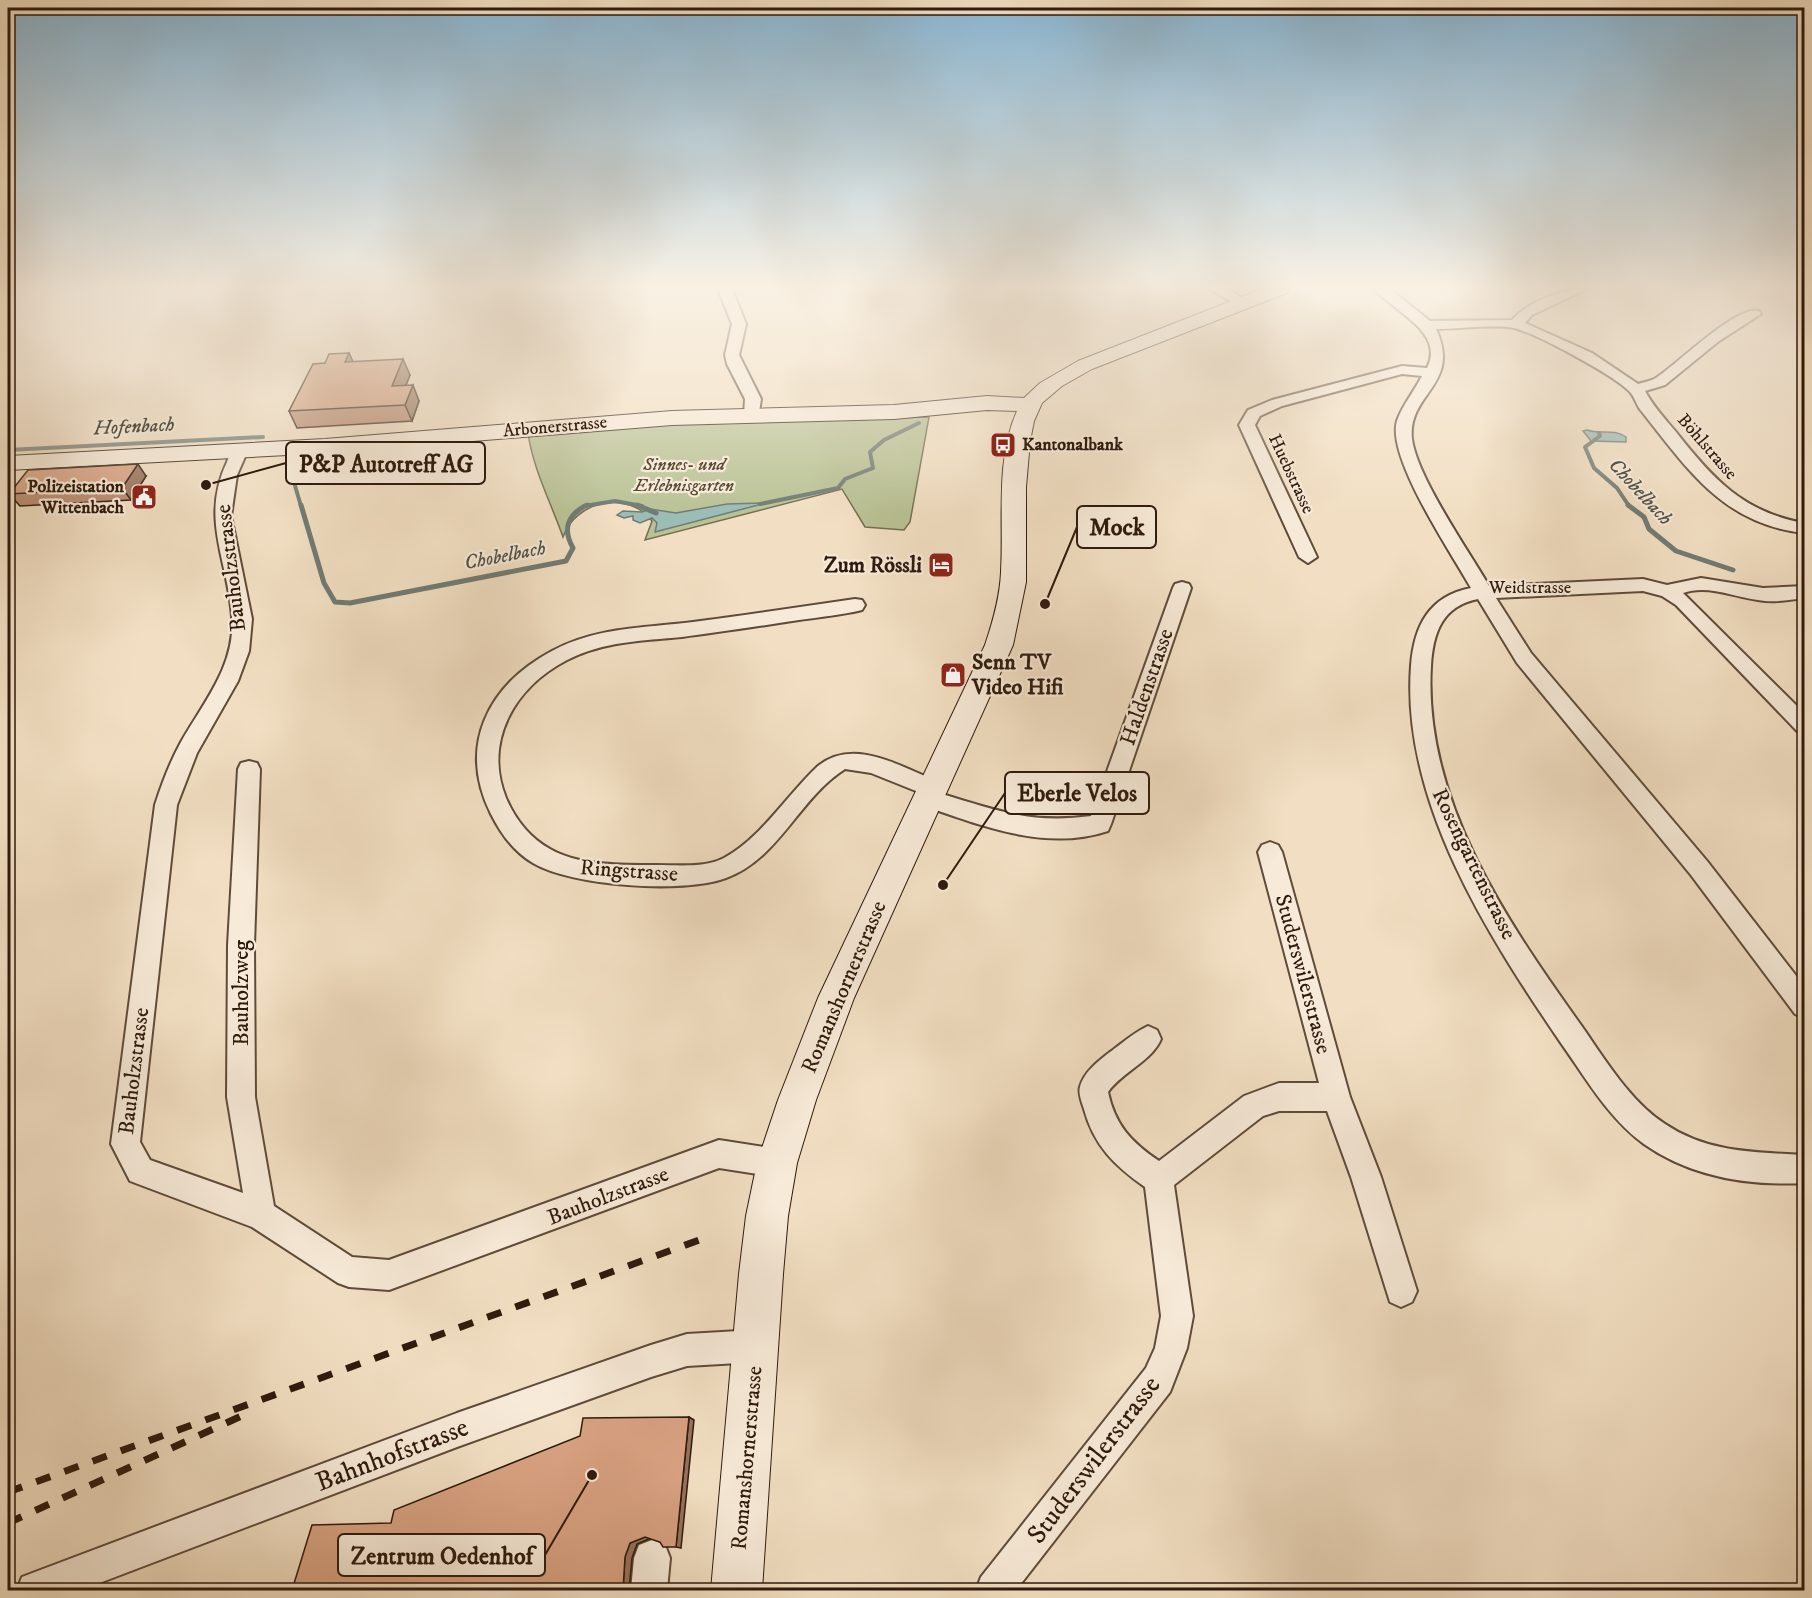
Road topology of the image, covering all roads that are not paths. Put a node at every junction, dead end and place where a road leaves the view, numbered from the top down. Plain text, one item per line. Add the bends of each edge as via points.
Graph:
1 (734, 364) edge
2 (1089, 364) edge
3 (1437, 364) edge
4 (1598, 364) edge
5 (1683, 364) edge
6 (1433, 373) junction
7 (1636, 389) junction
8 (1030, 405) junction
9 (752, 416) junction
10 (240, 450) junction
11 (8, 463) edge
12 (1804, 528) edge
13 (1308, 557) dead end
14 (1182, 588) dead end
15 (1483, 592) junction
16 (1669, 592) junction
17 (1804, 592) edge
18 (855, 605) dead end
19 (1797, 711) edge
20 (1804, 725) edge
21 (249, 769) dead end
22 (932, 794) junction
23 (1270, 852) dead end
24 (1804, 1006) edge
25 (1148, 1039) dead end
26 (1336, 1097) junction
27 (777, 1163) junction
28 (1804, 1169) edge
29 (1159, 1179) junction
30 (261, 1215) junction
31 (1401, 1291) dead end
32 (756, 1346) junction
33 (35, 1590) edge
34 (736, 1590) edge
35 (994, 1590) edge

1 - 9 street via 753,399
2 - 8 main road via 1057,381
3 - 6 street, Weidstrasse
4 - 7 street, Böhlstrasse
5 - 7 street via 1660,382
6 - 13 street, Huebstrasse via 1402,370 1277,404 1248,419 1247,426
6 - 15 street, Weidstrasse via 1405,421 1404,439 1416,476
7 - 12 street, Böhlstrasse via 1701,473 1731,503 1758,518
8 - 9 main road, Arbonerstrasse via 987,403 914,411
8 - 22 main road, Romanshornerstrasse via 1018,458 1009,612 987,676
9 - 10 main road, Arbonerstrasse via 630,420 429,439
10 - 11 main road, Arbonerstrasse
10 - 30 street, Bauholzstrasse via 227,477 222,500 223,525 242,620 240,641 236,661 181,763 166,805 125,1144 140,1171
14 - 22 street, Haldenstrasse via 1100,824 1057,830 1013,825
15 - 16 street, Weidstrasse via 1643,585
15 - 24 street via 1524,658 1699,868
15 - 28 street, Rosengartenstrasse via 1447,601 1431,618 1422,649 1424,739 1450,823 1532,979 1629,1111 1662,1140 1728,1166
16 - 17 street via 1683,583 1759,594
16 - 19 street, Weidstrasse
18 - 22 street, Ringstrasse via 619,636 579,646 545,664 512,694 489,733 486,774 500,813 525,846 560,864 609,873 692,875 731,866 826,772 841,762 849,760 877,767
19 - 20 street, Weidstrasse
21 - 30 street, Bauholzweg via 241,945 241,1097
22 - 27 main road, Romanshornerstrasse via 836,998
23 - 26 street, Studerswilerstrasse
25 - 29 street via 1106,1072 1093,1089 1098,1119 1117,1149
26 - 29 street via 1279,1097 1254,1106
26 - 31 street, Studerswilerstrasse via 1366,1177
27 - 30 street, Bauholzstrasse via 719,1154 389,1275 349,1272
27 - 32 main road, Romanshornerstrasse via 767,1216
29 - 35 street, Studerswilerstrasse via 1177,1316 1171,1348 1158,1380
32 - 33 street, Bahnhofstrasse via 687,1350 651,1361
32 - 34 main road, Romanshornerstrasse

